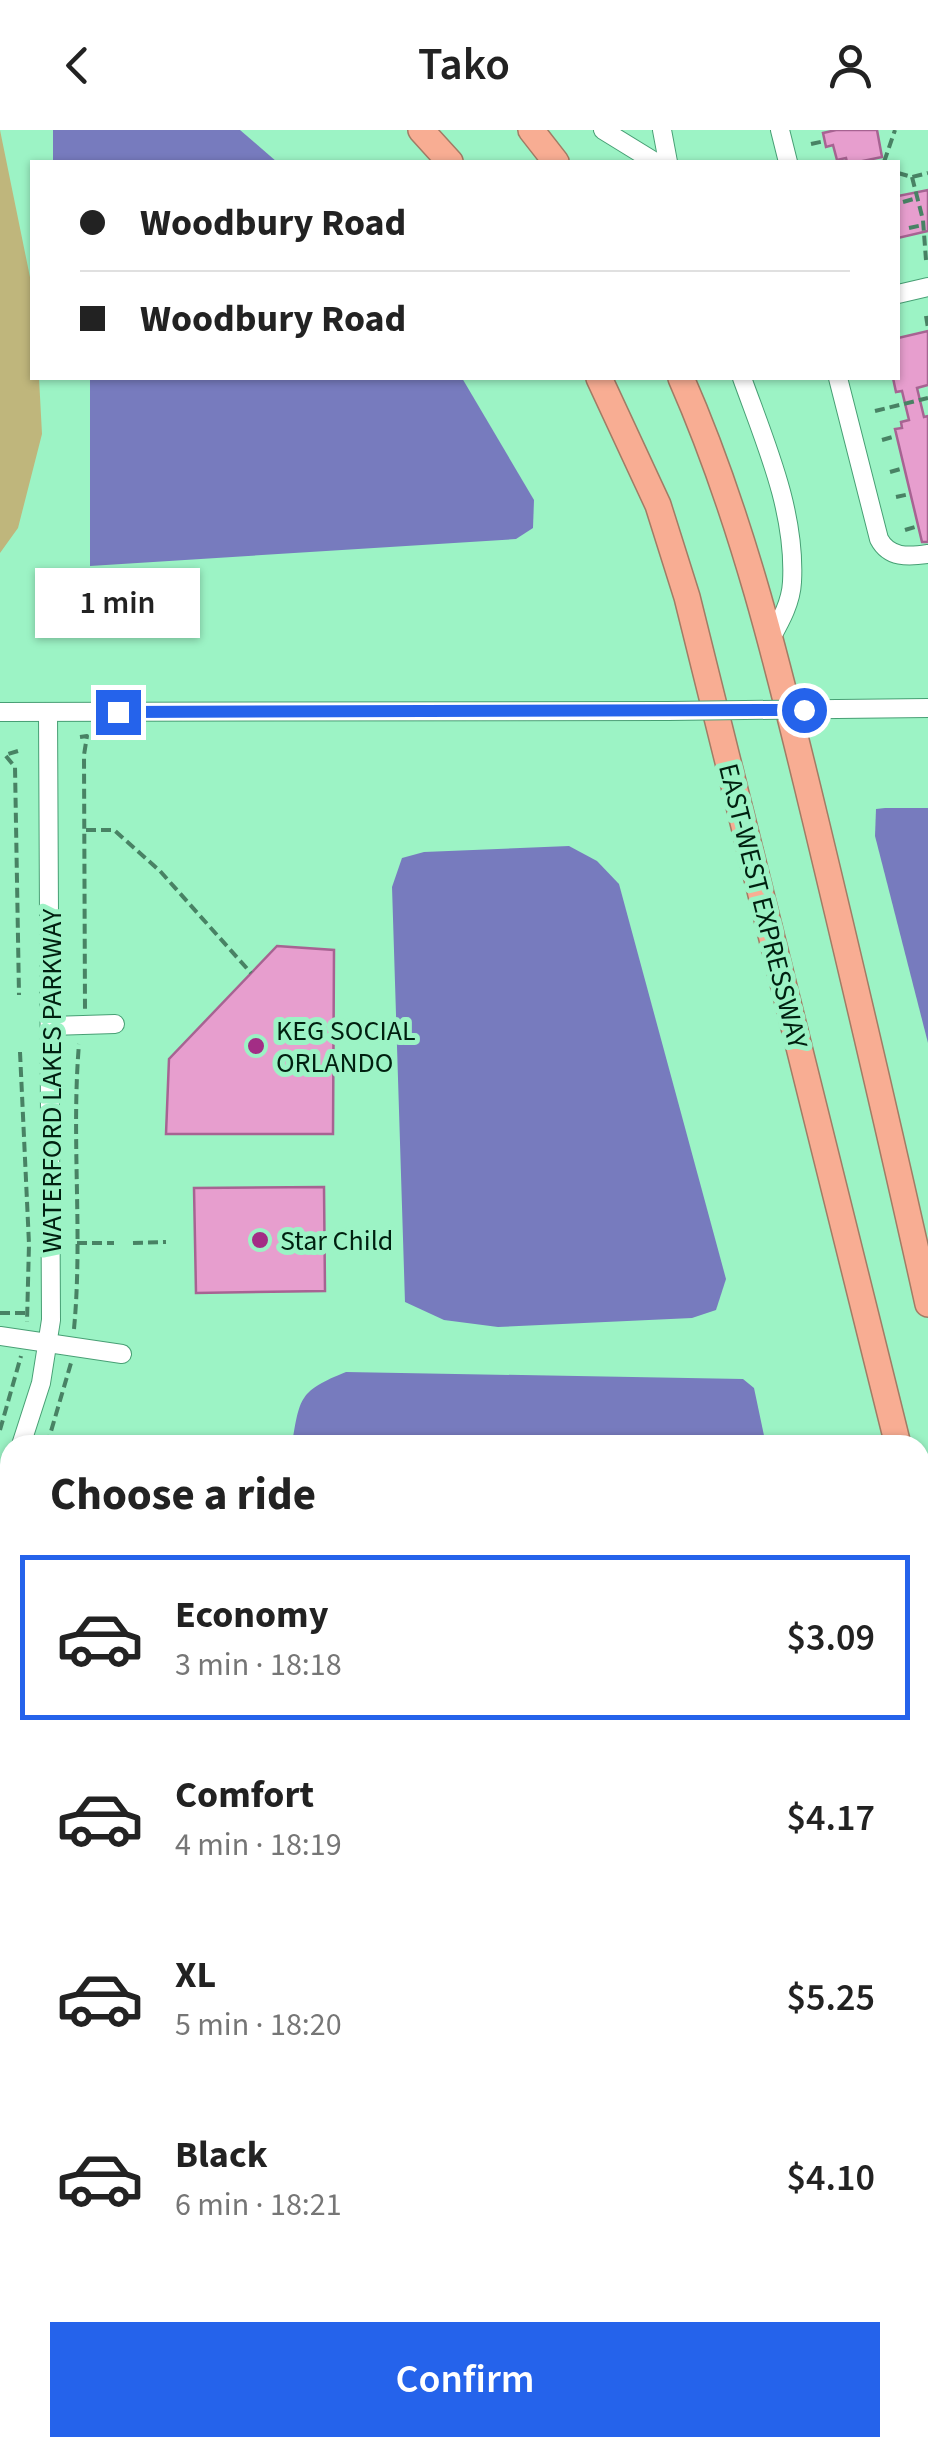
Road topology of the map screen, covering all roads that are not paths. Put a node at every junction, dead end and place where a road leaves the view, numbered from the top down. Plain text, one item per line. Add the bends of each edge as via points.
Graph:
1 (420, 130) edge
2 (530, 130) edge
3 (603, 130) edge
4 (662, 130) edge
5 (780, 130) edge
6 (448, 160) edge
7 (554, 160) edge
8 (652, 160) edge
9 (668, 160) edge
10 (788, 160) edge
11 (928, 287) edge
12 (900, 294) edge
13 (601, 380) edge
14 (682, 380) edge
15 (743, 380) edge
16 (839, 380) edge
17 (928, 554) edge
18 (770, 640) junction
19 (928, 708) edge
20 (0, 712) edge
21 (48, 712) junction
22 (115, 1024) dead end
23 (51, 1026) junction
24 (928, 1304) edge
25 (0, 1336) edge
26 (48, 1342) junction
27 (122, 1354) dead end
28 (23, 1435) edge
29 (896, 1435) edge

1 - 6 highway
2 - 7 highway
3 - 8 street
4 - 9 street
5 - 10 street
11 - 12 street
13 - 29 highway, EAST-WEST EXPRESSWAY via 652,490 688,597
14 - 18 highway via 726,492
15 - 18 street via 788,524 792,584
16 - 17 street via 882,546 894,554
18 - 24 highway
19 - 21 street, bridge
20 - 21 street
21 - 23 street, WATERFORD LAKES PARKWAY
22 - 23 street
23 - 26 street, WATERFORD LAKES PARKWAY
25 - 26 street
26 - 27 street
26 - 28 street, WATERFORD LAKES PARKWAY

